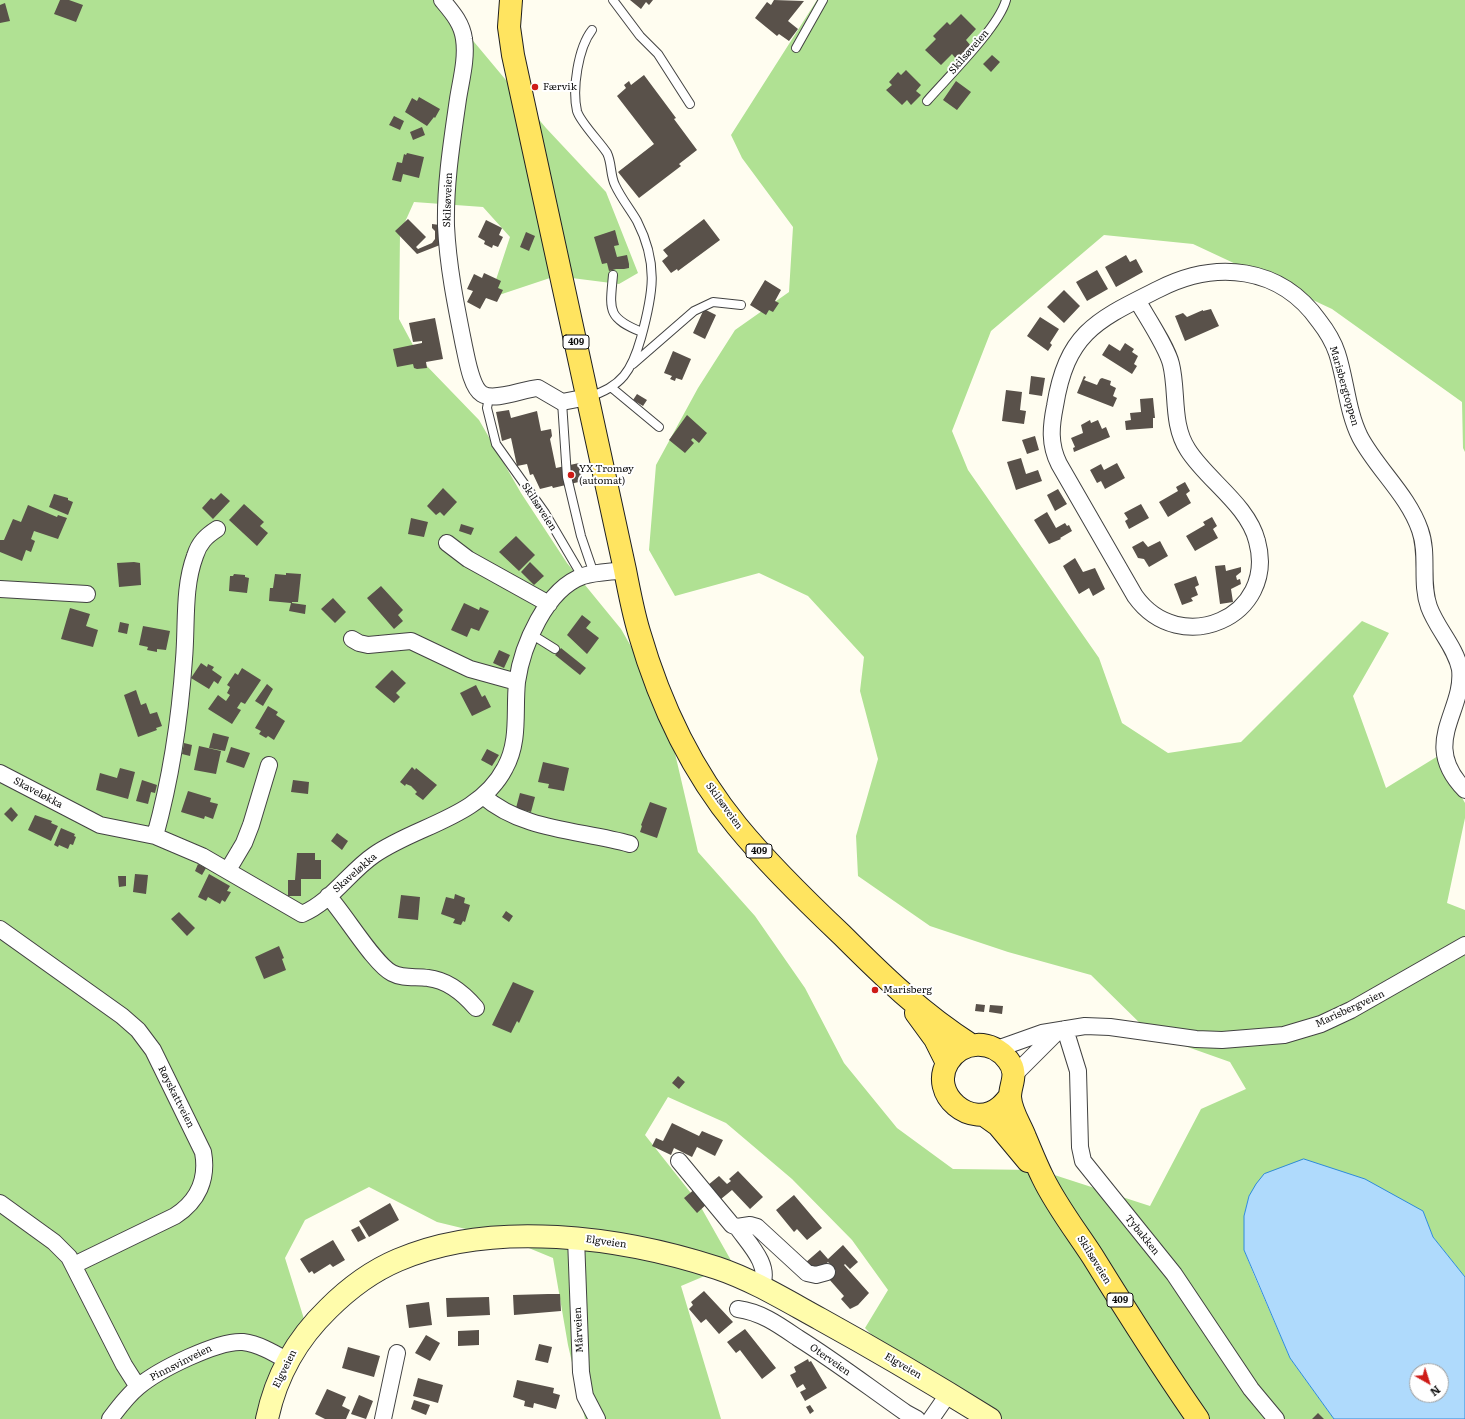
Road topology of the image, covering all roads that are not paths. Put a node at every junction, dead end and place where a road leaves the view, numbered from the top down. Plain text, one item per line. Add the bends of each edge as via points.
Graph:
1 (442, 0) edge
2 (613, 0) edge
3 (823, 0) edge
4 (1006, 0) edge
5 (508, 2) edge
6 (592, 30) dead end
7 (796, 48) dead end
8 (927, 101) dead end
9 (690, 104) dead end
10 (613, 275) dead end
11 (1137, 300) junction
12 (741, 305) dead end
13 (642, 332) junction
14 (633, 364) junction
15 (612, 388) junction
16 (490, 397) junction
17 (588, 398) junction
18 (562, 402) junction
19 (659, 427) dead end
20 (217, 529) dead end
21 (447, 543) dead end
22 (625, 570) junction
23 (588, 575) junction
24 (0, 589) edge
25 (87, 594) dead end
26 (549, 604) junction
27 (531, 634) junction
28 (352, 639) dead end
29 (555, 649) dead end
30 (1463, 679) edge
31 (517, 682) junction
32 (269, 765) dead end
33 (0, 773) edge
34 (1465, 790) edge
35 (483, 796) junction
36 (155, 836) junction
37 (630, 844) dead end
38 (228, 870) junction
39 (328, 896) junction
40 (0, 929) edge
41 (1465, 945) edge
42 (901, 993) junction
43 (476, 1008) dead end
44 (1061, 1031) junction
45 (970, 1045) junction
46 (1002, 1048) junction
47 (947, 1063) junction
48 (1017, 1070) junction
49 (1010, 1096) junction
50 (984, 1115) junction
51 (679, 1161) dead end
52 (1044, 1180) junction
53 (0, 1203) edge
54 (737, 1226) junction
55 (576, 1238) junction
56 (74, 1265) junction
57 (827, 1272) dead end
58 (761, 1286) junction
59 (738, 1309) dead end
60 (397, 1353) dead end
61 (288, 1361) junction
62 (138, 1387) junction
63 (949, 1393) junction
64 (110, 1419) edge
65 (267, 1419) edge
66 (383, 1419) edge
67 (597, 1419) edge
68 (917, 1419) edge
69 (931, 1419) edge
70 (990, 1419) edge
71 (1198, 1419) edge
72 (1276, 1419) edge

1 - 16 street, Skilsøveien via 456,17 462,28 464,40 446,226 452,288 473,380 481,394
2 - 9 lane via 640,36 658,54
3 - 7 lane
4 - 8 lane, Skilsøveien via 992,26
5 - 17 main road, Skilsøveien / 409 via 513,55
6 - 13 lane via 582,49 575,95 578,113 606,153 614,184 648,246 653,273
10 - 13 lane via 611,311 616,317
11 - 11 street, Marisbergtoppen via 1103,318 1091,328 1066,361 1058,384 1052,426 1052,448 1142,606 1166,622 1194,628 1213,625 1234,614 1250,595 1260,572 1258,541 1250,523 1193,457 1185,444 1177,421 1175,380 1171,362
11 - 30 street, Marisbergtoppen via 1181,278 1224,271 1254,275 1274,282 1294,294 1311,311 1337,352 1347,399 1359,436 1414,515 1419,527 1425,549 1426,598 1434,619 1452,648
12 - 14 lane via 713,302 694,311
13 - 14 lane
14 - 15 lane via 628,373
15 - 17 lane
15 - 19 lane
16 - 18 street via 538,388
16 - 23 lane, Skilsøveien via 487,408 496,444
17 - 18 street
17 - 22 main road, Skilsøveien / 409
18 - 23 lane via 568,477
20 - 36 street via 204,537 190,576 174,748
21 - 26 street via 474,563
22 - 23 street
22 - 42 main road, Skilsøveien / 409 via 638,631 655,682 679,734 712,792 736,825 768,861
23 - 26 street, Skaveløkka via 564,586
24 - 25 street
26 - 27 street, Skaveløkka
27 - 29 lane
27 - 31 street, Skaveløkka
28 - 31 street via 368,645 411,641 470,669
30 - 34 street, Marisbergtoppen via 1446,730 1445,748 1453,776
31 - 35 street, Skaveløkka via 517,718 512,753 505,769
32 - 38 street via 244,843
33 - 36 street, Skaveløkka via 100,825
35 - 37 street via 498,809 537,824
35 - 39 street, Skaveløkka via 430,827 374,855
36 - 38 street, Skaveløkka
38 - 39 street, Skaveløkka via 302,914 315,908
39 - 43 street via 376,958 392,973 441,982 458,990
40 - 56 street, Røyskattveien via 138,1030 153,1050 203,1152 205,1161 204,1178 195,1199 189,1205 175,1216
41 - 44 street, Marisbergveien via 1351,1010 1321,1024 1284,1035 1222,1040 1196,1039 1110,1027 1085,1026
42 - 45 main road, Skilsøveien / 409
42 - 47 main road, Skilsøveien / 409 via 935,1039
44 - 46 street, Marisbergveien via 1042,1033
44 - 48 street
44 - 72 street, Tybakken via 1078,1071 1080,1147 1083,1161 1174,1274 1251,1389
45 - 46 main road via 985,1044
45 - 47 main road via 956,1051
46 - 48 main road
47 - 50 main road, Skilsøveien / 409 via 943,1082 949,1099 965,1112
48 - 49 main road, Skilsøveien / 409
49 - 50 main road via 999,1108
49 - 52 main road, Skilsøveien / 409 via 1015,1117
50 - 52 main road, Skilsøveien / 409 via 998,1125
51 - 54 street via 732,1225
52 - 71 main road, Skilsøveien / 409
53 - 56 street via 54,1242
54 - 57 street via 757,1227 807,1273
54 - 58 street via 765,1271
55 - 58 main road, Elgveien via 656,1251 718,1268
55 - 61 main road, Elgveien via 520,1236 468,1241 437,1247 399,1260 374,1272 338,1299 310,1326
55 - 67 street, Mårveien via 581,1372 585,1396
56 - 62 street via 124,1365
58 - 63 main road, Elgveien
59 - 68 street, Oterveien via 763,1316
60 - 66 street
61 - 62 street, Pinnsvinveien via 248,1343 222,1344 153,1377
61 - 65 main road, Elgveien via 274,1392
62 - 64 street, Pinnsvinveien
63 - 69 street
63 - 70 main road, Elgveien

